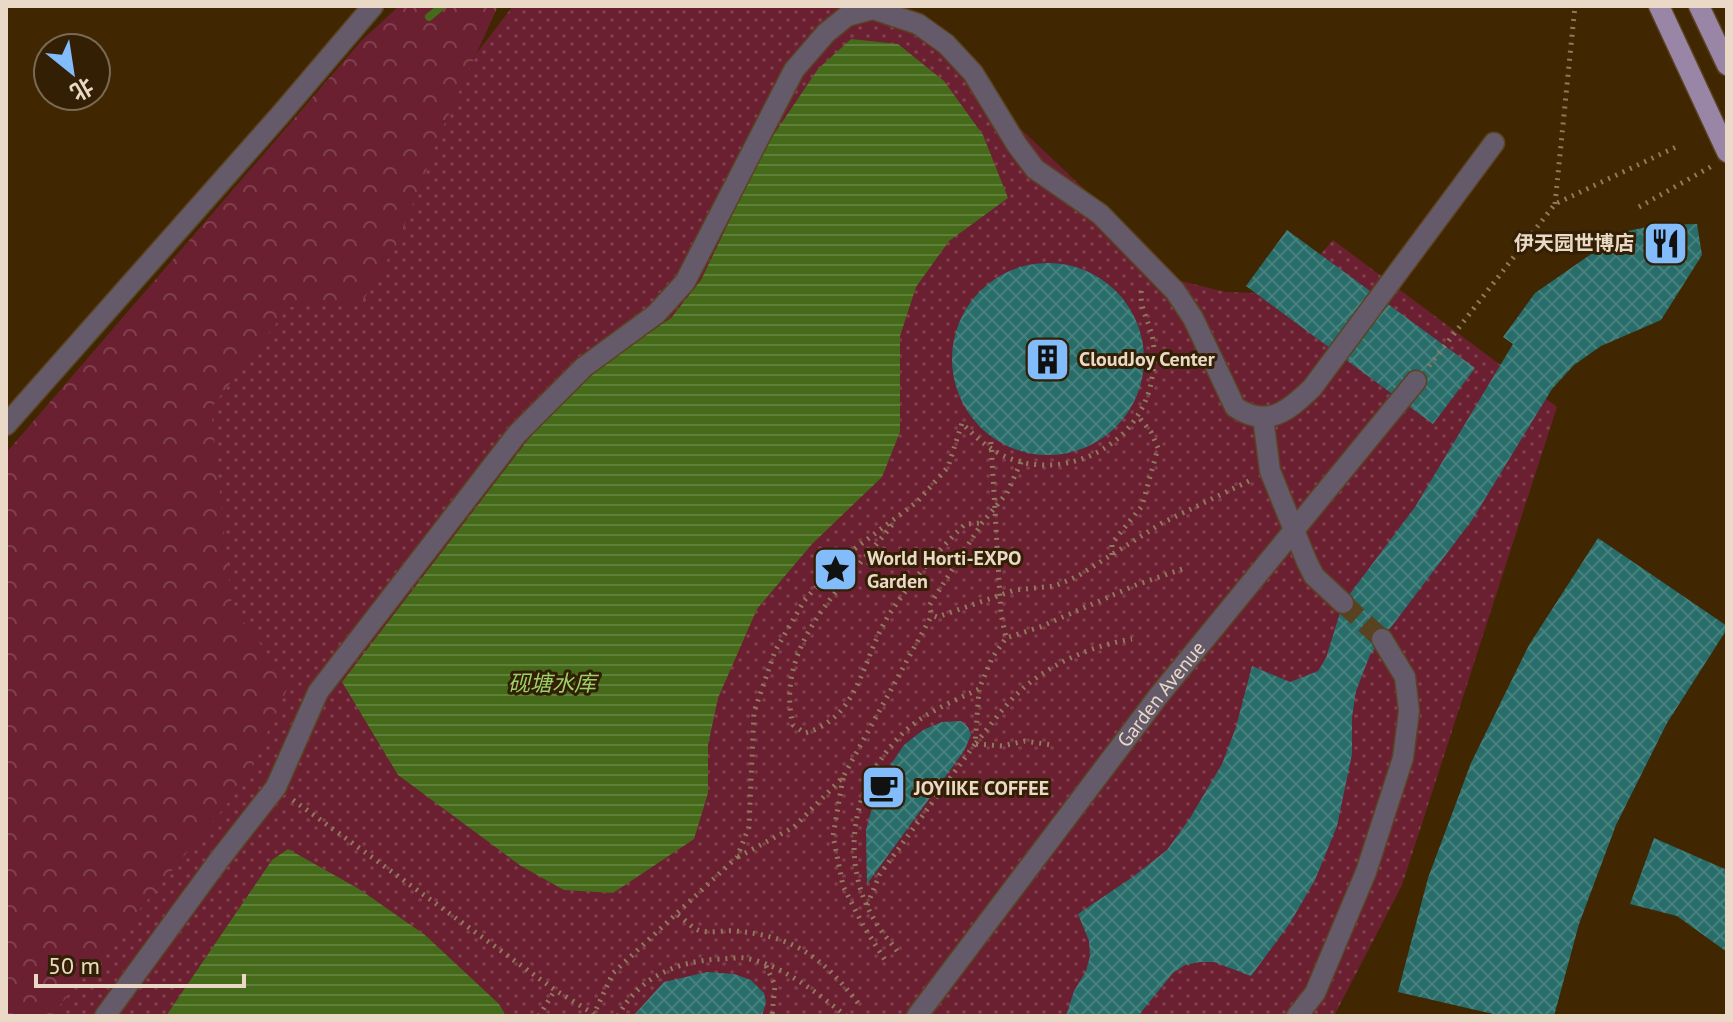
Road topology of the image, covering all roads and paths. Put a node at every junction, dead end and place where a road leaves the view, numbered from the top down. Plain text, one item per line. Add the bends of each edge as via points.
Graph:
1 (373, 6) edge
2 (1575, 6) edge
3 (1659, 6) edge
4 (1699, 6) edge
5 (1727, 65) edge
6 (1494, 143) dead end
7 (1676, 147) dead end
8 (1727, 152) edge
9 (1692, 178) dead end
10 (1555, 204) junction
11 (1639, 207) dead end
12 (1149, 264) junction
13 (1416, 381) joint
14 (1138, 416) junction
15 (1263, 417) junction
16 (6, 425) edge
17 (991, 442) dead end
18 (1021, 462) junction
19 (1270, 471) junction
20 (897, 518) junction
21 (982, 523) junction
22 (1294, 531) junction
23 (1112, 556) junction
24 (1185, 568) dead end
25 (1343, 603) tunnel mouth
26 (932, 615) junction
27 (1006, 638) junction
28 (1132, 639) dead end
29 (1382, 639) tunnel mouth
30 (979, 689) junction
31 (975, 744) junction
32 (1052, 745) dead end
33 (843, 777) junction
34 (276, 787) junction
35 (737, 857) junction
36 (867, 905) junction
37 (678, 915) junction
38 (897, 951) dead end
39 (887, 963) dead end
40 (765, 965) junction
41 (555, 990) junction
42 (858, 1003) dead end
43 (593, 1015) edge
44 (105, 1016) edge
45 (539, 1016) edge
46 (618, 1016) edge
47 (772, 1016) edge
48 (846, 1016) edge
49 (917, 1016) edge
50 (1297, 1016) edge

1 - 16 street
2 - 10 path
3 - 8 main road
4 - 5 main road
6 - 15 street via 1312,388 1291,408
7 - 10 path
9 - 11 path
10 - 13 path
12 - 14 path via 1140,296 1155,359
12 - 15 street via 1193,318 1235,407 1248,416
12 - 34 street via 1100,214 1035,169 973,73 946,44 918,24 873,9 847,16 794,70 685,282 656,314 584,367 517,434 318,692
13 - 22 street, Garden Avenue
14 - 18 path via 1120,438 1081,460 1059,465
14 - 23 path via 1158,448 1142,506 1112,543
15 - 19 street
17 - 27 path, bridge
18 - 20 path via 995,452 962,423 948,467
18 - 21 path via 1007,493
19 - 22 street
19 - 23 path via 1162,523
20 - 21 path via 831,595 802,642 793,667 790,710 793,725 805,733 832,721 852,698 886,620 927,562 965,524
20 - 35 path via 841,559 804,601 775,651 754,712 749,827
21 - 26 path via 929,606
22 - 25 street via 1314,576
22 - 49 street, Garden Avenue via 1160,694
23 - 26 path via 1055,586 1015,590
24 - 27 path
26 - 33 path
27 - 30 path
28 - 31 path via 1102,644 1044,673 1020,691
29 - 50 street via 1405,677 1409,711 1403,758 1366,872 1315,993
30 - 31 path
30 - 36 path via 931,712 880,759 854,825 853,859
31 - 32 path
31 - 36 path via 880,874
33 - 35 path via 794,827
33 - 39 path via 833,836 843,886
34 - 41 path
34 - 44 street
35 - 37 path
36 - 38 path
37 - 42 path via 699,930 770,935 808,951
37 - 43 path via 613,973
40 - 46 path via 743,958 672,966 648,980
40 - 47 path via 775,985
40 - 48 path via 810,987
41 - 43 path
41 - 45 path

